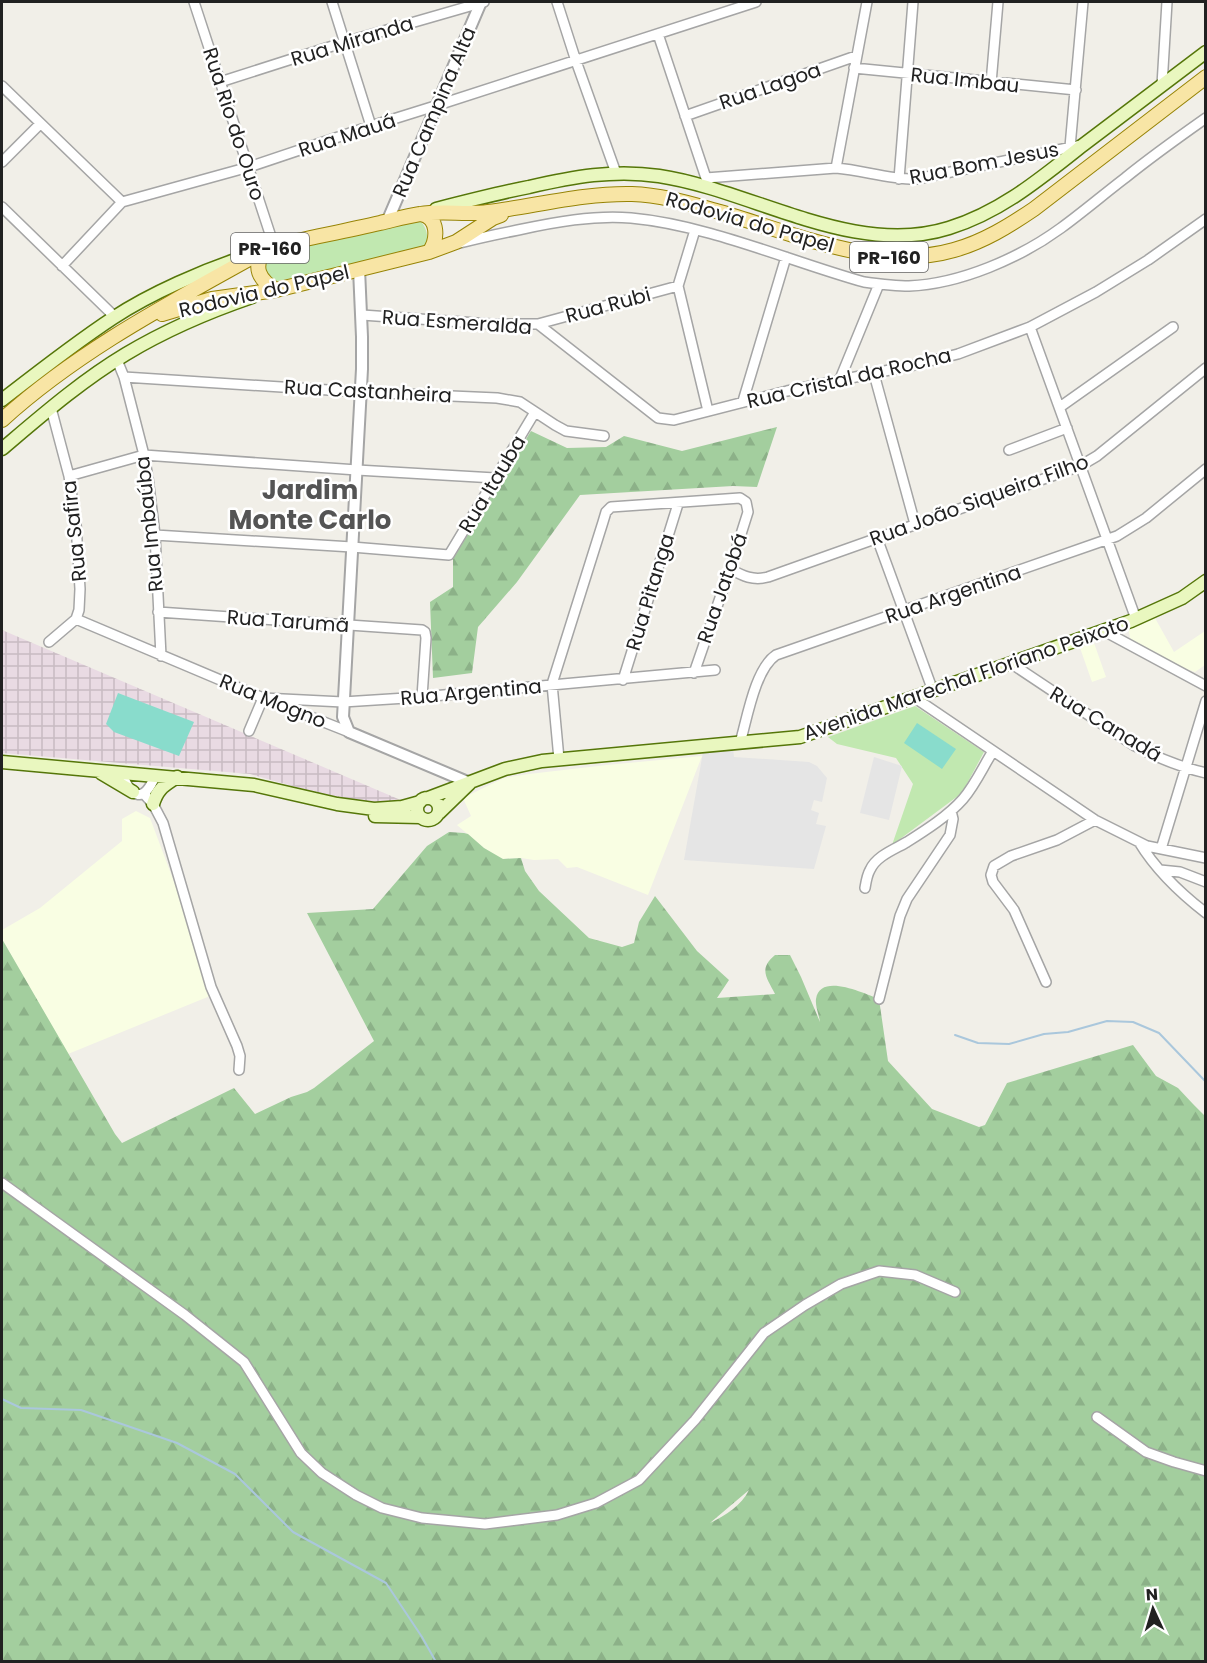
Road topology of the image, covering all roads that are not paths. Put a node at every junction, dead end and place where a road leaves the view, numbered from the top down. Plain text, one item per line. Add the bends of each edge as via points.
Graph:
1 (194, 2) edge
2 (332, 2) edge
3 (482, 2) edge
4 (557, 2) edge
5 (716, 2) edge
6 (756, 2) edge
7 (867, 2) edge
8 (913, 2) edge
9 (998, 2) edge
10 (1083, 2) edge
11 (1167, 2) edge
12 (720, 13) junction
13 (658, 34) junction
14 (345, 42) junction
15 (1206, 52) edge
16 (856, 56) junction
17 (576, 61) junction
18 (854, 68) junction
19 (908, 74) junction
20 (1206, 77) edge
21 (220, 82) junction
22 (991, 82) junction
23 (1162, 85) junction
24 (2, 86) edge
25 (1076, 90) junction
26 (435, 106) junction
27 (685, 116) junction
28 (1206, 118) edge
29 (40, 124) junction
30 (371, 126) junction
31 (1084, 145) junction
32 (1070, 147) junction
33 (2, 162) edge
34 (249, 167) junction
35 (836, 168) junction
36 (616, 173) junction
37 (899, 179) junction
38 (708, 183) junction
39 (122, 202) junction
40 (2, 207) edge
41 (526, 207) junction
42 (421, 214) junction
43 (1206, 219) edge
44 (387, 222) junction
45 (695, 230) junction
46 (269, 248) junction
47 (429, 252) junction
48 (786, 257) junction
49 (62, 266) junction
50 (359, 269) junction
51 (879, 284) junction
52 (678, 286) junction
53 (276, 290) junction
54 (362, 315) junction
55 (115, 317) junction
56 (135, 323) junction
57 (538, 324) junction
58 (1030, 327) junction
59 (1173, 327) dead end
60 (117, 360) junction
61 (1206, 368) edge
62 (874, 374) junction
63 (124, 377) junction
64 (840, 379) junction
65 (360, 392) junction
66 (2, 400) edge
67 (743, 401) junction
68 (1060, 406) junction
69 (51, 408) junction
70 (708, 411) junction
71 (535, 412) junction
72 (2, 420) edge
73 (665, 420) joint
74 (1067, 428) junction
75 (604, 436) dead end
76 (2, 449) edge
77 (1008, 450) dead end
78 (144, 455) junction
79 (1080, 466) junction
80 (1206, 469) edge
81 (357, 471) junction
82 (69, 476) junction
83 (495, 478) junction
84 (678, 504) junction
85 (915, 524) junction
86 (154, 535) junction
87 (877, 538) junction
88 (1107, 540) junction
89 (352, 547) junction
90 (730, 569) junction
91 (1206, 581) edge
92 (904, 611) junction
93 (158, 612) junction
94 (76, 619) junction
95 (1136, 619) junction
96 (348, 625) junction
97 (1104, 631) junction
98 (49, 642) dead end
99 (161, 656) junction
100 (1012, 664) junction
101 (715, 670) dead end
102 (694, 673) junction
103 (623, 680) junction
104 (552, 684) junction
105 (1206, 686) edge
106 (933, 691) junction
107 (422, 697) junction
108 (263, 698) junction
109 (915, 698) junction
110 (1206, 701) edge
111 (343, 702) junction
112 (249, 731) dead end
113 (349, 732) junction
114 (740, 743) junction
115 (993, 751) junction
116 (559, 759) junction
117 (2, 762) edge
118 (1185, 768) junction
119 (98, 771) junction
120 (1206, 773) edge
121 (122, 774) junction
122 (155, 776) junction
123 (178, 777) junction
124 (470, 783) junction
125 (139, 793) junction
126 (427, 799) junction
127 (452, 801) junction
128 (153, 804) junction
129 (337, 804) junction
130 (951, 811) junction
131 (438, 813) junction
132 (420, 817) junction
133 (1095, 820) junction
134 (1139, 842) junction
135 (1161, 849) junction
136 (1206, 858) edge
137 (1160, 870) junction
138 (1206, 882) edge
139 (865, 888) dead end
140 (1206, 913) edge
141 (1046, 982) dead end
142 (879, 999) dead end
143 (238, 1070) dead end
144 (2, 1183) edge
145 (955, 1292) dead end
146 (1098, 1417) dead end
147 (1206, 1471) edge

1 - 21 street, Rua Rio do Ouro
2 - 14 street
3 - 14 street, Rua Miranda
3 - 26 street, Rua Campina Alta
4 - 17 street
5 - 12 street
6 - 12 street, Rua Mauá
7 - 16 street
8 - 19 street
9 - 22 street
10 - 25 street
11 - 23 street
12 - 13 street, Rua Mauá
13 - 17 street, Rua Mauá
13 - 27 street
14 - 21 street, Rua Miranda
14 - 30 street
15 - 23 main road
16 - 18 street
16 - 27 street, Rua Lagoa
17 - 26 street, Rua Mauá
17 - 36 street
18 - 19 street, Rua Imbau
18 - 35 street
19 - 22 street, Rua Imbau
19 - 37 street
20 - 41 main road, Rodovia do Papel / PR-160 via 1008,226 970,245 932,255 889,256 832,247 659,196 588,196
21 - 34 street, Rua Rio do Ouro
22 - 25 street, Rua Imbau
23 - 31 main road
24 - 29 street
25 - 32 street
26 - 30 street, Rua Mauá
26 - 44 street, Rua Campina Alta
27 - 38 street
28 - 51 street via 1032,247 991,266 932,284
29 - 33 street
29 - 39 street
30 - 34 street, Rua Mauá
31 - 32 street, Rua Bom Jesus
31 - 38 main road via 993,210 969,222 905,237 845,230
32 - 37 street, Rua Bom Jesus via 927,177
34 - 39 street, Rua Mauá
34 - 46 street, Rua Rio do Ouro
35 - 37 street, Rua Bom Jesus
35 - 38 street, Rua Bom Jesus
36 - 38 main road
36 - 42 main road via 560,180
39 - 49 street
40 - 49 street
41 - 42 main road, Rodovia do Papel / PR-160 via 486,213
41 - 47 main road, Rodovia do Papel / PR-160 via 493,218 464,238
42 - 44 main road, Rodovia do Papel / PR-160
42 - 47 main road via 426,214 434,225 435,237
43 - 58 street, Rua Cristal da Rocha via 1096,292
44 - 46 main road, Rodovia do Papel / PR-160
45 - 47 street via 656,221 593,218 472,240
45 - 48 street
45 - 52 street
46 - 53 main road via 259,258 258,268 264,281
46 - 55 main road via 216,266
46 - 56 main road, Rodovia do Papel / PR-160
47 - 50 main road, Rodovia do Papel / PR-160
48 - 51 street
48 - 67 street
49 - 55 street
50 - 53 main road, Rodovia do Papel / PR-160
50 - 54 street
51 - 64 street
52 - 57 street, Rua Rubi
52 - 70 street
53 - 56 main road, Rodovia do Papel / PR-160 via 212,299
53 - 60 main road via 220,308
54 - 57 street, Rua Esmeralda
54 - 65 street
55 - 66 main road
56 - 72 main road, Rodovia do Papel / PR-160 via 69,365
57 - 73 street, Rua Esmeralda
58 - 62 street, Rua Cristal da Rocha via 958,354
58 - 68 street
59 - 68 street
60 - 63 street, Rua Imbaúba
60 - 69 main road
61 - 79 street, Rua João Siqueira Filho
62 - 64 street, Rua Cristal da Rocha
62 - 85 street
63 - 65 street, Rua Castanheira
63 - 78 street, Rua Imbaúba
64 - 67 street, Rua Cristal da Rocha
65 - 71 street, Rua Castanheira via 497,398 519,402
65 - 81 street
67 - 70 street, Rua Cristal da Rocha
68 - 74 street
69 - 76 main road
69 - 82 street, Rua Safira
70 - 73 street, Rua Cristal da Rocha
71 - 75 street, Rua Castanheira via 566,430
71 - 83 street, Rua Itauba
74 - 77 street
74 - 79 street
78 - 81 street
78 - 82 street
78 - 86 street, Rua Imbaúba
79 - 85 street, Rua João Siqueira Filho
79 - 88 street
80 - 88 street, Rua Argentina via 1146,518
81 - 83 street
81 - 89 street
82 - 94 street, Rua Safira via 79,562
83 - 89 street, Rua Itauba via 449,555
84 - 90 street, Rua Jatobá via 740,498 746,502 748,512
84 - 103 street, Rua Pitanga
84 - 104 street via 611,507 606,512
85 - 87 street, Rua João Siqueira Filho
86 - 89 street
86 - 93 street, Rua Imbaúba
87 - 90 street, Rua João Siqueira Filho via 760,579
87 - 92 street
88 - 92 street, Rua Argentina
88 - 95 street
89 - 96 street
90 - 102 street, Rua Jatobá
91 - 95 main road, Avenida Marechal Floriano Peixoto via 1182,598
92 - 106 street
92 - 114 street, Rua Argentina via 769,660 758,678
93 - 96 street, Rua Tarumã
93 - 99 street, Rua Imbaúba
94 - 98 street
94 - 99 street, Rua Mogno
95 - 97 main road, Avenida Marechal Floriano Peixoto
96 - 107 street, Rua Tarumã via 425,632
96 - 111 street
97 - 100 main road, Avenida Marechal Floriano Peixoto
97 - 105 street
99 - 108 street, Rua Mogno
100 - 106 main road, Avenida Marechal Floriano Peixoto
100 - 118 street, Rua Canadá via 1135,746
101 - 102 street, Rua Argentina
102 - 103 street, Rua Argentina
103 - 104 street, Rua Argentina
104 - 107 street, Rua Argentina
104 - 116 street
106 - 109 main road, Avenida Marechal Floriano Peixoto
107 - 111 street, Rua Argentina
108 - 111 street, Rua Argentina
108 - 112 street
108 - 113 street, Rua Mogno
109 - 114 main road, Avenida Marechal Floriano Peixoto via 800,737
109 - 115 street
110 - 118 street
111 - 113 street
113 - 124 street, Rua Mogno
114 - 116 main road, Avenida Marechal Floriano Peixoto
115 - 130 street via 972,788
115 - 133 street
116 - 124 main road, Avenida Marechal Floriano Peixoto via 527,763
117 - 119 main road, Avenida Marechal Floriano Peixoto
118 - 120 street, Rua Canadá
118 - 135 street
119 - 121 main road, Avenida Marechal Floriano Peixoto
119 - 125 main road
121 - 122 main road, Avenida Marechal Floriano Peixoto
121 - 125 street via 126,783
122 - 123 main road, Avenida Marechal Floriano Peixoto
122 - 125 street via 148,791
123 - 128 main road via 161,788
123 - 129 main road, Avenida Marechal Floriano Peixoto via 254,784
124 - 126 main road, Avenida Marechal Floriano Peixoto
124 - 127 main road, Avenida Marechal Floriano Peixoto
125 - 128 street
126 - 127 main road
126 - 129 main road, Avenida Marechal Floriano Peixoto via 389,809
126 - 131 main road via 438,804
126 - 132 main road via 417,808
127 - 131 main road, Avenida Marechal Floriano Peixoto
128 - 143 street via 163,823 212,987 237,1046
129 - 132 main road, Avenida Marechal Floriano Peixoto via 369,816
130 - 139 street via 875,862
130 - 142 street via 950,835 900,916
131 - 132 main road via 429,820
133 - 134 street
133 - 141 street via 1057,840 1011,856 994,866 991,874 1014,910
134 - 135 street
134 - 137 street
135 - 136 street
137 - 138 street via 1180,872
137 - 140 street
144 - 145 street via 244,1362 301,1453 322,1473 382,1508 422,1518 485,1524 557,1515 596,1503 639,1480 696,1420 764,1333 805,1305 842,1284 879,1271 915,1275
146 - 147 street via 1146,1452

